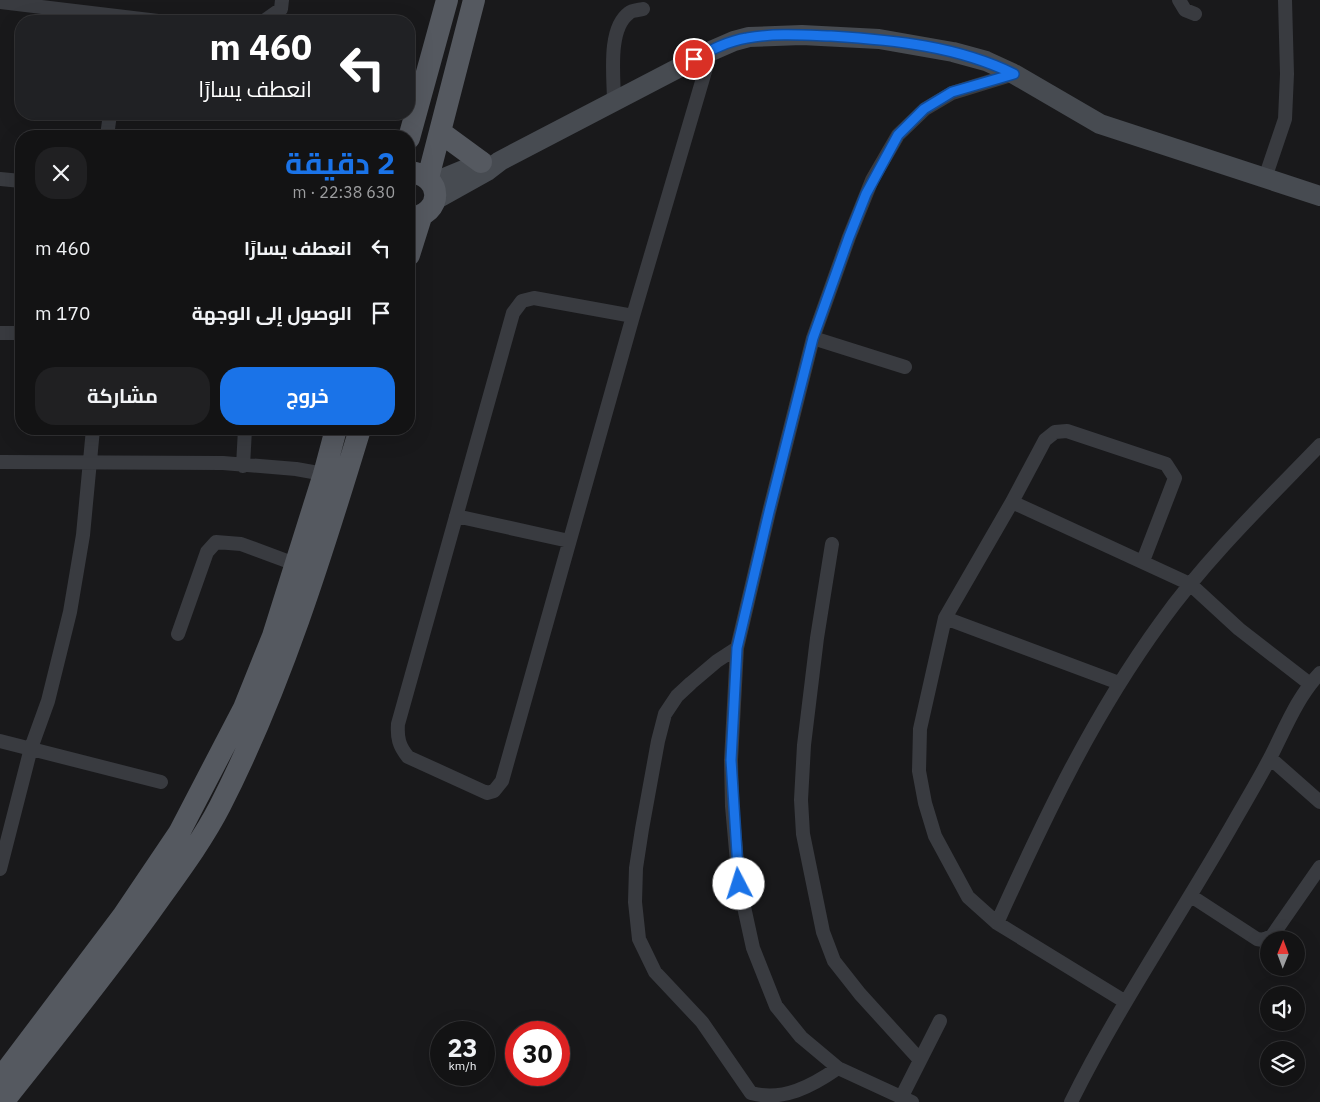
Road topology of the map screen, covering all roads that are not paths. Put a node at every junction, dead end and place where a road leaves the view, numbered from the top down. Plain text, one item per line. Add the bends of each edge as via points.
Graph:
1 (447, 0) edge
2 (474, 0) edge
3 (1179, 0) edge
4 (1285, 0) edge
5 (0, 2) edge
6 (285, 3) edge
7 (643, 8) dead end
8 (1195, 14) dead end
9 (98, 15) edge
10 (271, 15) edge
11 (711, 51) junction
12 (1014, 74) junction
13 (614, 102) junction
14 (415, 116) edge
15 (440, 132) junction
16 (490, 161) junction
17 (1265, 178) junction
18 (0, 179) edge
19 (15, 180) edge
20 (422, 195) edge
21 (1320, 196) edge
22 (415, 227) edge
23 (633, 316) junction
24 (0, 333) edge
25 (15, 334) edge
26 (813, 338) junction
27 (905, 366) dead end
28 (93, 435) edge
29 (246, 435) edge
30 (334, 435) edge
31 (358, 435) edge
32 (1320, 445) edge
33 (0, 462) edge
34 (91, 462) junction
35 (243, 466) junction
36 (324, 474) junction
37 (1012, 502) junction
38 (456, 516) junction
39 (569, 541) junction
40 (832, 544) dead end
41 (1144, 561) junction
42 (295, 564) junction
43 (1190, 584) junction
44 (945, 618) junction
45 (178, 634) dead end
46 (737, 648) junction
47 (1320, 673) edge
48 (1119, 683) junction
49 (1310, 684) junction
50 (0, 741) edge
51 (31, 748) junction
52 (1270, 758) junction
53 (161, 782) dead end
54 (1320, 802) edge
55 (1320, 867) edge
56 (0, 869) edge
57 (1191, 896) junction
58 (997, 923) junction
59 (1124, 1002) junction
60 (940, 1021) dead end
61 (920, 1060) junction
62 (838, 1068) junction
63 (0, 1079) edge
64 (907, 1100) edge
65 (4, 1102) edge
66 (1071, 1102) edge

1 - 14 main road
2 - 15 main road
3 - 8 street via 1185,10
4 - 17 street via 1288,74 1285,119
5 - 9 street
6 - 10 street
7 - 13 street via 629,12 619,24 614,39
11 - 12 street via 749,37 802,35 879,39 961,54
11 - 13 street
11 - 23 street
12 - 17 street via 1100,124
12 - 26 street via 952,92 924,109 898,135 865,196
13 - 16 street
15 - 16 main road
15 - 20 main road
16 - 20 street
17 - 21 street
18 - 19 street
20 - 22 main road
23 - 38 street via 534,298 522,301 513,313
23 - 39 street
24 - 25 street
26 - 27 street
26 - 46 street
28 - 34 street
29 - 35 street
30 - 36 main road
31 - 65 main road via 334,516 269,696 220,807 188,859 108,970
32 - 43 street
33 - 34 street
34 - 35 street
34 - 51 street via 70,612 48,701
35 - 36 street
36 - 42 main road
37 - 41 street
37 - 41 street via 1045,440 1055,432 1067,431 1166,464 1176,478
37 - 44 street
38 - 39 street
38 - 39 street via 397,736 408,758 487,793 494,791 502,781
40 - 61 street via 804,745 800,800 803,834 823,932 834,961
41 - 43 street
42 - 45 street via 241,544 216,542 206,552
42 - 63 main road via 244,708 179,833 123,916
43 - 48 street
43 - 49 street via 1239,629
44 - 48 street
44 - 58 street via 920,730 919,771 923,795 936,836 968,897
46 - 62 street via 731,751 732,806 739,884 753,948 776,1006 801,1037
46 - 62 street via 691,683 665,714 636,868 639,938 654,972 702,1022 751,1093 772,1101 787,1098 806,1090
47 - 49 street
48 - 58 street via 1051,804
49 - 52 street
50 - 51 street
51 - 53 street
51 - 56 street
52 - 54 street
52 - 57 street
55 - 57 street via 1272,936 1263,940
57 - 59 street
58 - 59 street
59 - 66 street
60 - 61 street
61 - 64 street
62 - 64 street

